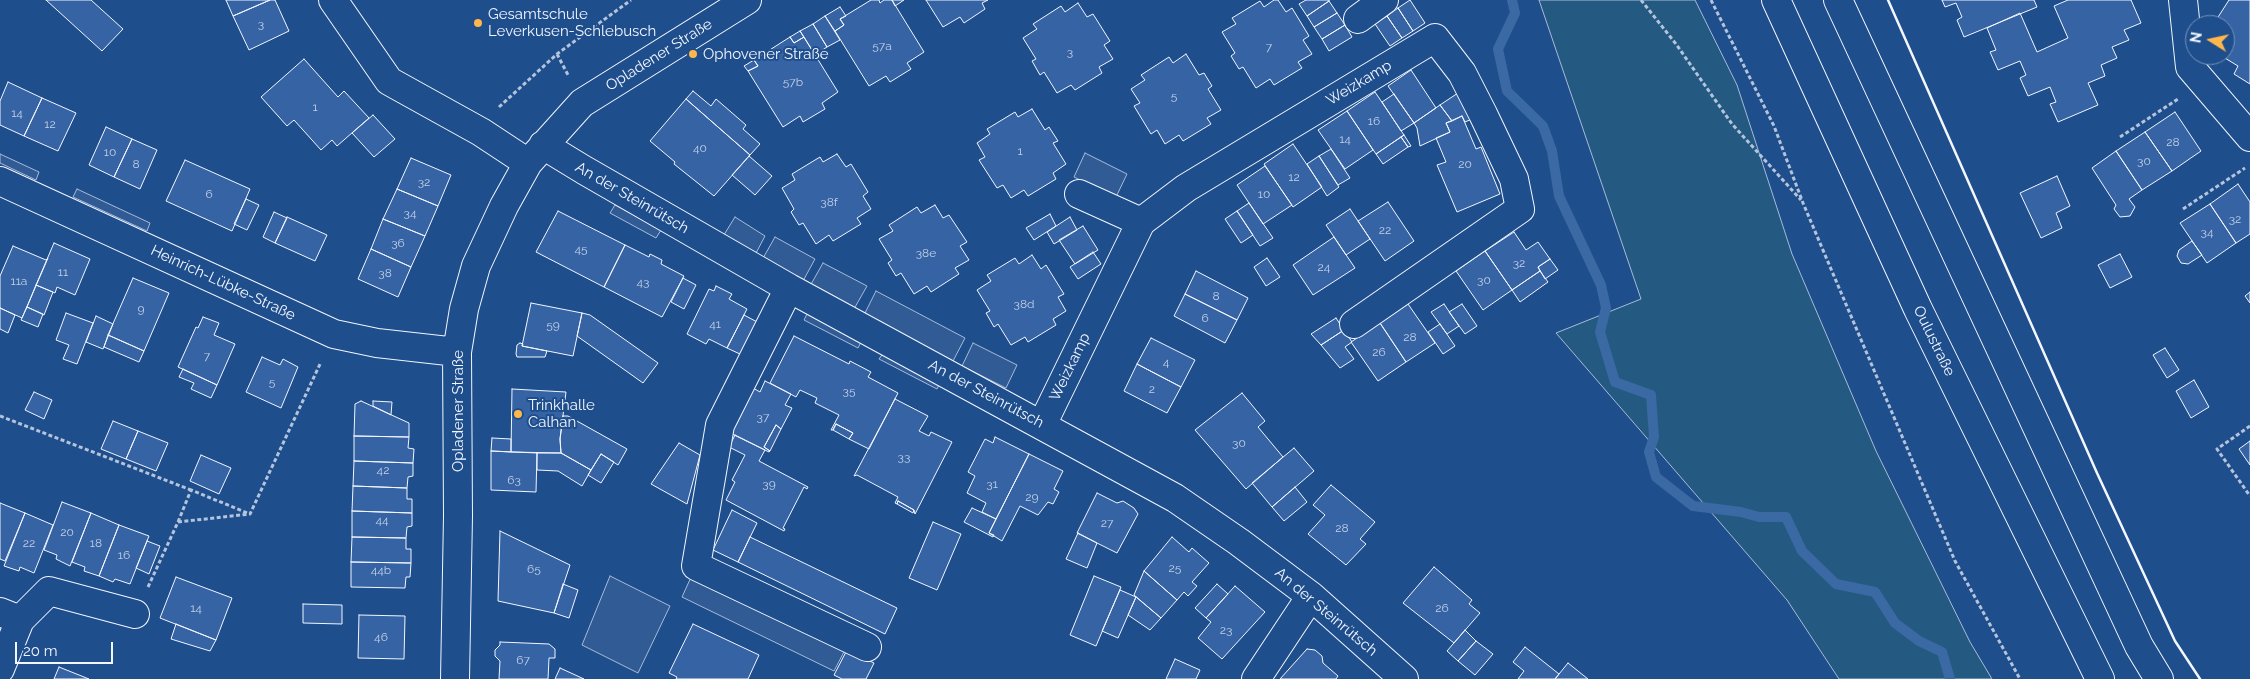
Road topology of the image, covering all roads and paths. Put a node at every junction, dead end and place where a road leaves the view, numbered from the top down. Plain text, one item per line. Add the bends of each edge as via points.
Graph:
1 (333, 0) edge
2 (631, 0) edge
3 (747, 0) edge
4 (1384, 0) edge
5 (1641, 0) edge
6 (1711, 0) edge
7 (1776, 0) edge
8 (1838, 0) edge
9 (2183, 0) edge
10 (1358, 19) dead end
11 (2204, 83) junction
12 (481, 132) junction
13 (2120, 137) dead end
14 (2250, 137) edge
15 (536, 154) junction
16 (2250, 164) edge
17 (0, 181) edge
18 (1079, 194) dead end
19 (1803, 203) junction
20 (2183, 209) dead end
21 (1141, 222) junction
22 (790, 288) junction
23 (1354, 324) dead end
24 (334, 334) junction
25 (457, 352) junction
26 (0, 416) edge
27 (1042, 424) junction
28 (2250, 426) edge
29 (191, 490) junction
30 (2250, 496) edge
31 (250, 514) junction
32 (178, 522) junction
33 (1311, 596) junction
34 (135, 614) joint
35 (10, 616) edge
36 (867, 647) dead end
37 (0, 669) edge
38 (455, 679) edge
39 (1256, 679) edge
40 (1404, 679) edge
41 (2020, 679) edge
42 (2100, 679) edge
43 (2159, 679) edge

1 - 12 street via 389,81
2 - 12 path via 556,54 500,105
3 - 15 street, Opladener Straße via 582,103
4 - 10 street
5 - 19 path via 1732,124
6 - 19 path via 1774,126
7 - 42 street, Oulustraße via 1918,309
8 - 43 street via 2139,646
9 - 11 street via 2190,67
11 - 13 path
11 - 14 street
12 - 15 street
15 - 22 street, An der Steinrütsch
15 - 25 street, Opladener Straße via 504,206 476,266
16 - 20 path
17 - 24 street, Heinrich-Lübke-Straße
18 - 21 street
19 - 41 path via 1955,561
21 - 23 street, Weizkamp via 1186,188 1435,38 1462,74 1479,106 1514,179 1520,210
21 - 27 street, Weizkamp
22 - 27 street, An der Steinrütsch
22 - 36 street via 720,425 696,566
24 - 25 street, Heinrich-Lübke-Straße via 378,343
24 - 31 path
25 - 38 street, Opladener Straße
26 - 29 path
27 - 33 street, An der Steinrütsch via 1175,498
28 - 30 path via 2217,449
29 - 31 path
29 - 32 path
31 - 32 path
32 - 34 path
33 - 39 street
33 - 40 street, An der Steinrütsch
34 - 35 street via 49,591
35 - 37 street

